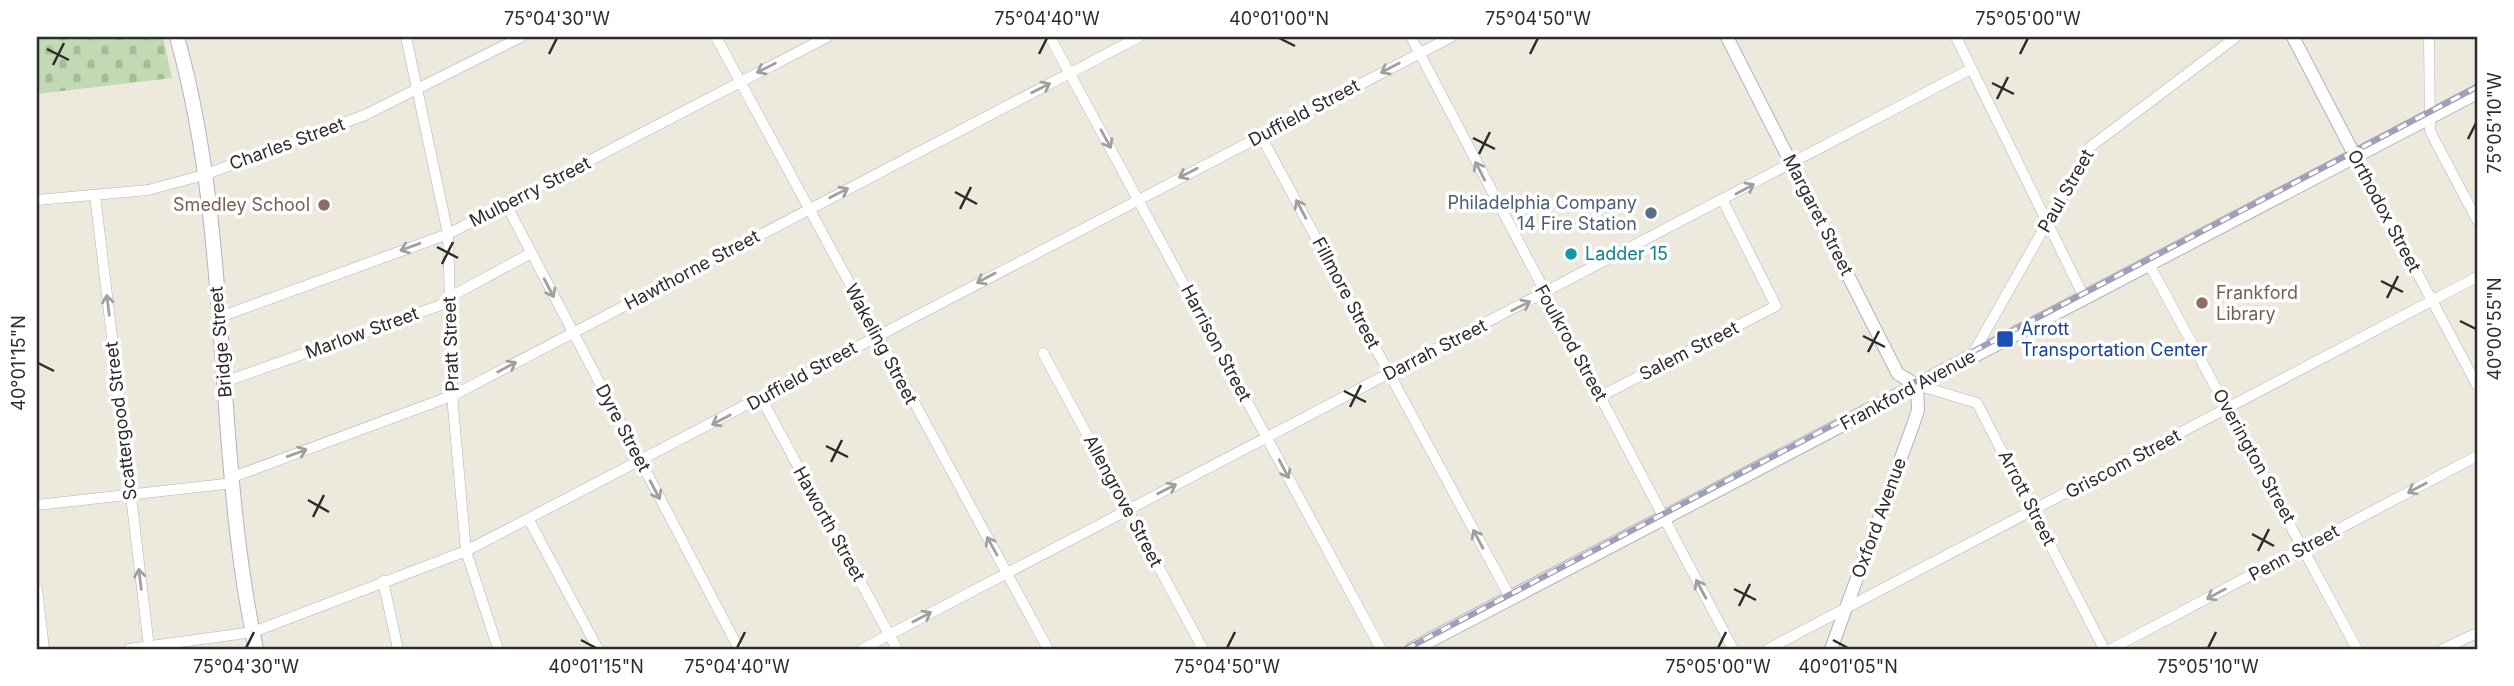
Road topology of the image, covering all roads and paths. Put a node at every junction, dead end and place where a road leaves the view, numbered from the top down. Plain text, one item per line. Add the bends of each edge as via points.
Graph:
1 (177, 37) edge
2 (406, 37) edge
3 (521, 37) edge
4 (716, 37) edge
5 (827, 37) edge
6 (1050, 37) edge
7 (1139, 37) edge
8 (1411, 37) edge
9 (1451, 37) edge
10 (1727, 37) edge
11 (1956, 37) edge
12 (2236, 37) edge
13 (2293, 37) edge
14 (2429, 37) edge
15 (1419, 53) junction
16 (1971, 69) junction
17 (1070, 73) junction
18 (740, 82) junction
19 (416, 90) junction
20 (2477, 92) edge
21 (2430, 117) junction
22 (1261, 136) junction
23 (2355, 156) junction
24 (1792, 164) junction
25 (204, 175) junction
26 (95, 195) junction
27 (1139, 198) junction
28 (37, 200) edge
29 (1723, 201) junction
30 (507, 206) junction
31 (809, 209) junction
32 (2477, 220) edge
33 (2048, 222) junction
34 (448, 234) junction
35 (531, 253) junction
36 (2149, 264) junction
37 (2477, 277) edge
38 (1544, 294) junction
39 (450, 297) junction
40 (2084, 297) junction
41 (2432, 302) junction
42 (220, 317) junction
43 (573, 332) junction
44 (876, 335) junction
45 (1043, 353) dead end
46 (1970, 357) junction
47 (1390, 374) junction
48 (225, 382) junction
49 (1917, 385) junction
50 (2477, 385) edge
51 (454, 395) junction
52 (1601, 396) junction
53 (761, 398) junction
54 (2228, 409) junction
55 (1267, 438) junction
56 (2477, 456) edge
57 (640, 462) junction
58 (234, 480) junction
59 (130, 493) junction
60 (37, 505) edge
61 (1126, 509) junction
62 (2033, 512) junction
63 (1664, 519) junction
64 (529, 520) junction
65 (2304, 547) junction
66 (466, 551) junction
67 (1007, 572) junction
68 (383, 582) junction
69 (37, 589) edge
70 (1511, 599) junction
71 (1847, 608) junction
72 (253, 632) junction
73 (2477, 633) edge
74 (890, 635) junction
75 (149, 647) junction
76 (44, 649) edge
77 (129, 649) edge
78 (256, 649) edge
79 (398, 649) edge
80 (498, 649) edge
81 (598, 649) edge
82 (739, 649) edge
83 (862, 649) edge
84 (897, 649) edge
85 (1048, 649) edge
86 (1203, 649) edge
87 (1381, 649) edge
88 (1413, 649) edge
89 (1733, 649) edge
90 (1768, 649) edge
91 (1831, 649) edge
92 (2104, 649) edge
93 (2111, 649) edge
94 (2357, 649) edge
95 (2443, 649) edge

1 - 25 main road, Bridge Street
2 - 19 street, Pratt Street
3 - 19 street, Charles Street
4 - 18 street, Wakeling Street
5 -> 18 street, Mulberry Street
6 - 17 street, Harrison Street
7 - 17 street, Hawthorne Street
8 - 15 street, Foulkrod Street
9 - 15 street, Duffield Street
10 - 24 street, Margaret Street
11 - 16 street
12 - 33 street, Paul Street via 2090,147
13 - 23 street, Orthodox Street
14 - 21 street
15 -> 22 street, Duffield Street
38 -> 15 street, Foulkrod Street
16 - 24 street, Darrah Street
16 - 33 street
17 -> 27 street, Harrison Street
31 -> 17 street, Hawthorne Street
18 - 30 street, Mulberry Street
18 - 31 street, Wakeling Street
19 - 25 street, Charles Street via 365,115
19 - 34 street, Pratt Street
20 - 21 main road, Frankford Avenue
21 - 23 main road, Frankford Avenue
21 - 32 street via 2430,131
22 -> 27 street, Duffield Street
47 -> 22 street, Fillmore Street
23 - 36 main road, Frankford Avenue
23 - 41 street, Orthodox Street
29 -> 24 street, Darrah Street
24 - 49 street, Margaret Street via 1898,374
25 - 26 street, Charles Street via 148,190
25 - 42 main road, Bridge Street
26 - 28 street, Charles Street
59 -> 26 street, Scattergood Street
27 -> 44 street, Duffield Street
27 - 55 street, Harrison Street
29 - 38 street, Darrah Street
29 - 52 street, Salem Street via 1776,306
30 - 34 street, Mulberry Street
30 - 35 street, Dyre Street
31 - 43 street, Hawthorne Street
31 - 44 street, Wakeling Street
33 - 40 street
33 - 46 street, Paul Street
34 - 39 street, Pratt Street
34 -> 42 street, Mulberry Street
35 - 39 street, Marlow Street
35 -> 43 street, Dyre Street
36 - 40 main road, Frankford Avenue
36 - 54 street, Overington Street
37 - 41 street, Griscom Street
47 -> 38 street, Darrah Street
38 - 52 street, Foulkrod Street
39 - 48 street, Marlow Street via 442,305
39 - 51 street, Pratt Street
40 - 46 main road, Frankford Avenue
41 - 50 street, Orthodox Street
41 - 54 street, Griscom Street
42 - 48 main road, Bridge Street
51 -> 43 street, Hawthorne Street
43 - 57 street, Dyre Street
44 - 53 street, Duffield Street
67 -> 44 street, Wakeling Street
45 - 61 street, Allengrove Street
46 - 49 main road, Frankford Avenue
47 - 55 street, Darrah Street
70 -> 47 street, Fillmore Street
48 - 58 main road, Bridge Street
49 - 62 street, Arrott Street via 1977,403
49 - 63 main road, Frankford Avenue
49 - 71 street, Oxford Avenue via 1918,410
58 -> 51 street, Hawthorne Street
51 - 66 street, Pratt Street
52 - 63 street, Foulkrod Street
53 -> 57 street, Duffield Street
53 - 74 street, Haworth Street
54 - 62 street, Griscom Street
54 - 65 street, Overington Street
61 -> 55 street, Darrah Street
55 -> 87 street, Harrison Street
56 -> 65 street, Penn Street
57 - 64 street, Duffield Street
57 -> 82 street, Dyre Street
58 - 59 street, Hawthorne Street
58 - 72 main road, Bridge Street
59 - 60 street, Hawthorne Street
75 -> 59 street, Scattergood Street
61 - 67 street, Darrah Street
61 - 86 street, Allengrove Street
62 - 71 street, Griscom Street
62 - 92 street, Arrott Street
63 - 70 main road, Frankford Avenue
89 -> 63 street, Foulkrod Street
64 - 66 street, Duffield Street
64 - 81 street
65 -> 93 street, Penn Street
65 - 94 street, Overington Street
66 - 68 street, Duffield Street
66 - 80 street, Pratt Street
74 -> 67 street, Darrah Street
67 - 85 street, Wakeling Street
68 - 72 street, Duffield Street
68 - 79 street
69 - 76 street
70 - 88 main road, Frankford Avenue
71 - 90 street, Griscom Street
71 - 91 street, Oxford Avenue
72 - 75 street, Duffield Street
72 - 78 main road, Bridge Street
73 - 95 street
74 - 83 street, Darrah Street
74 - 84 street, Haworth Street
75 - 77 street, Duffield Street

